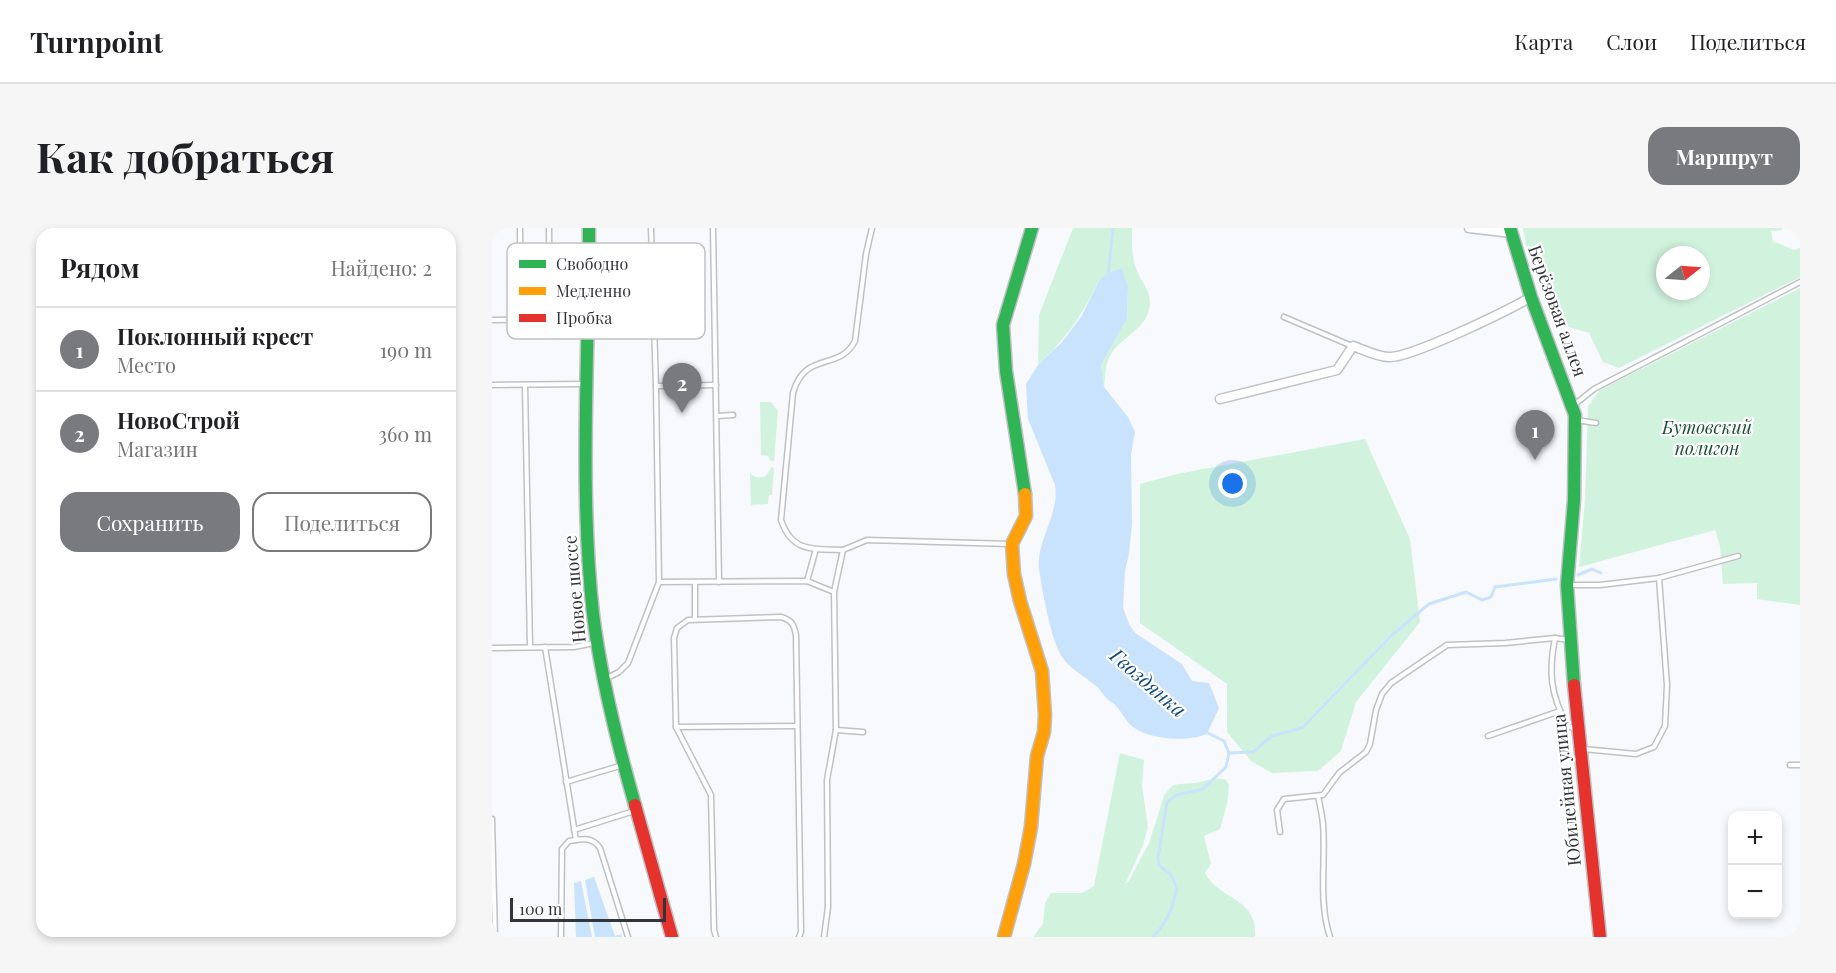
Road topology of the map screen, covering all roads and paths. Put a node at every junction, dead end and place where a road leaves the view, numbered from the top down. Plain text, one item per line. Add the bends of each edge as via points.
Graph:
1 (520, 228) edge
2 (549, 228) edge
3 (589, 228) edge
4 (651, 228) edge
5 (713, 228) edge
6 (872, 228) edge
7 (1032, 228) edge
8 (1469, 228) edge
9 (1510, 231) edge
10 (520, 243) edge
11 (549, 243) edge
12 (589, 243) edge
13 (651, 243) edge
14 (1800, 282) edge
15 (1531, 297) junction
16 (1284, 317) dead end
17 (507, 319) edge
18 (492, 320) edge
19 (588, 339) edge
20 (655, 339) edge
21 (1353, 346) junction
22 (588, 384) junction
23 (525, 385) junction
24 (716, 385) junction
25 (492, 386) edge
26 (656, 386) junction
27 (1220, 399) dead end
28 (1573, 406) junction
29 (717, 416) junction
30 (733, 416) dead end
31 (1576, 420) junction
32 (1596, 423) dead end
33 (1012, 544) junction
34 (816, 549) junction
35 (843, 550) junction
36 (1738, 556) dead end
37 (1659, 578) junction
38 (807, 581) junction
39 (659, 582) junction
40 (694, 582) junction
41 (720, 582) junction
42 (1567, 585) junction
43 (834, 592) junction
44 (695, 618) junction
45 (1570, 637) junction
46 (1554, 638) junction
47 (598, 642) junction
48 (530, 647) junction
49 (544, 647) junction
50 (492, 648) edge
51 (604, 680) junction
52 (1560, 711) junction
53 (797, 726) junction
54 (676, 727) junction
55 (836, 730) junction
56 (1579, 730) junction
57 (863, 732) dead end
58 (1488, 736) dead end
59 (1581, 749) junction
60 (624, 765) junction
61 (1790, 765) dead end
62 (1800, 765) edge
63 (566, 782) junction
64 (1318, 796) junction
65 (636, 811) junction
66 (492, 819) edge
67 (574, 830) junction
68 (1280, 832) dead end
69 (576, 840) junction
70 (495, 937) edge
71 (561, 937) edge
72 (628, 937) edge
73 (672, 937) edge
74 (716, 937) edge
75 (799, 937) edge
76 (824, 937) edge
77 (1004, 937) edge
78 (1330, 937) edge
79 (1600, 937) edge

1 - 10 lane
2 - 11 lane
3 - 12 street, Новое шоссе
4 - 13 lane
5 - 24 lane
6 - 34 lane via 855,341 843,356 804,371 793,393 781,520 797,545
7 - 33 street via 1003,325 1006,371 1025,489 1026,516
8 - 9 street
9 - 15 street, Берёзовая аллея
14 - 28 lane via 1594,389
15 - 21 street via 1407,355 1388,357
15 - 28 street, Берёзовая аллея
16 - 21 lane
17 - 18 lane
19 - 22 street, Новое шоссе
20 - 26 lane
21 - 27 street via 1337,370
22 - 23 lane
22 - 47 street, Новое шоссе via 588,561
23 - 25 lane
23 - 48 lane
24 - 26 lane
24 - 29 lane
26 - 39 lane
28 - 31 street, Юбилейная улица
29 - 30 lane
29 - 41 lane
31 - 32 lane
31 - 42 street, Юбилейная улица
33 - 35 lane via 867,540
33 - 77 street via 1020,601 1042,670 1045,715 1031,827
34 - 35 lane
34 - 38 lane
35 - 43 lane
36 - 37 lane
37 - 42 lane
37 - 59 lane via 1667,685 1665,726 1654,747 1635,754
38 - 41 lane
38 - 43 lane
39 - 40 lane
39 - 51 lane via 628,663
40 - 41 lane
40 - 44 lane
42 - 45 street, Юбилейная улица
43 - 55 lane
44 - 53 lane via 781,617 790,621 796,635
44 - 54 lane via 682,623 674,638
45 - 46 lane
45 - 56 street, Юбилейная улица
46 - 52 lane via 1550,664 1555,702
46 - 64 lane via 1446,645 1386,688 1366,752
47 - 49 lane
47 - 51 street, Новое шоссе
48 - 49 lane
48 - 50 lane
49 - 63 lane
51 - 60 street, Новое шоссе
52 - 56 lane via 1568,726
52 - 58 lane
53 - 54 lane
53 - 75 lane
54 - 74 lane via 711,795
55 - 57 lane
55 - 76 lane via 827,780 828,908
56 - 59 street, Юбилейная улица
59 - 79 street, Юбилейная улица
60 - 63 lane
60 - 65 street, Новое шоссе
61 - 62 lane
63 - 67 lane
64 - 68 lane via 1284,799 1277,810
64 - 78 lane via 1323,824 1323,895
65 - 67 lane
65 - 73 street, Новое шоссе
66 - 70 lane
67 - 69 lane
69 - 71 lane via 562,849
69 - 72 lane via 589,838 600,848

